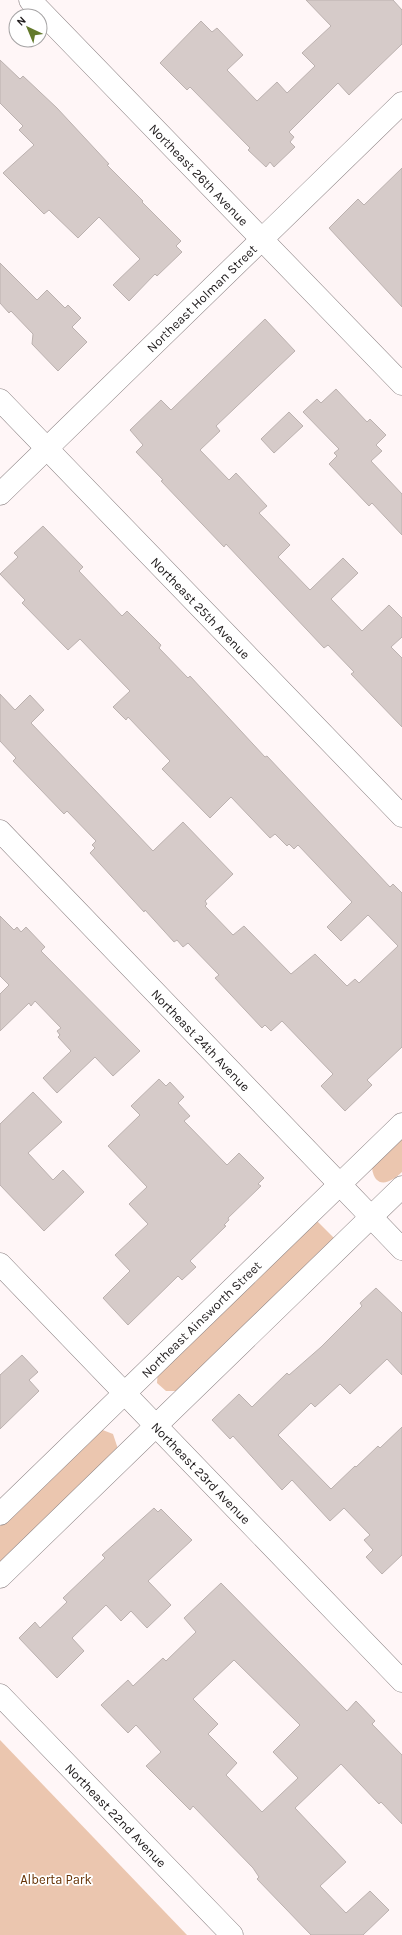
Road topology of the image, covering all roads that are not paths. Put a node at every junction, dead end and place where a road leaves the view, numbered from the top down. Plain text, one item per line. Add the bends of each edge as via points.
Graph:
1 (30, 0) edge
2 (402, 103) edge
3 (262, 239) junction
4 (402, 384) edge
5 (0, 400) edge
6 (46, 448) junction
7 (0, 494) edge
8 (402, 816) edge
9 (0, 831) edge
10 (402, 1124) edge
11 (340, 1184) junction
12 (402, 1187) edge
13 (371, 1217) junction
14 (402, 1249) edge
15 (0, 1264) edge
16 (125, 1393) junction
17 (156, 1426) junction
18 (0, 1514) edge
19 (0, 1577) edge
20 (402, 1681) edge
21 (0, 1695) edge
22 (232, 1935) edge

1 - 3 street, Northeast 26th Avenue
2 - 3 street, Northeast Holman Street
3 - 4 street, Northeast 26th Avenue
3 - 6 street, Northeast Holman Street
5 - 6 street, Northeast 25th Avenue
6 - 7 street, Northeast Holman Street
6 - 8 street, Northeast 25th Avenue
9 - 11 street, Northeast 24th Avenue
10 - 11 street, Northeast Ainsworth Street
11 - 13 street, Northeast 24th Avenue
11 - 16 street, Northeast Ainsworth Street
12 - 13 street
13 - 14 street, Northeast 24th Avenue
13 - 17 street
15 - 16 street, Northeast 23rd Avenue
16 - 17 street, Northeast 23rd Avenue
16 - 18 street, Northeast Ainsworth Street
17 - 19 street
17 - 20 street, Northeast 23rd Avenue
21 - 22 street, Northeast 22nd Avenue

